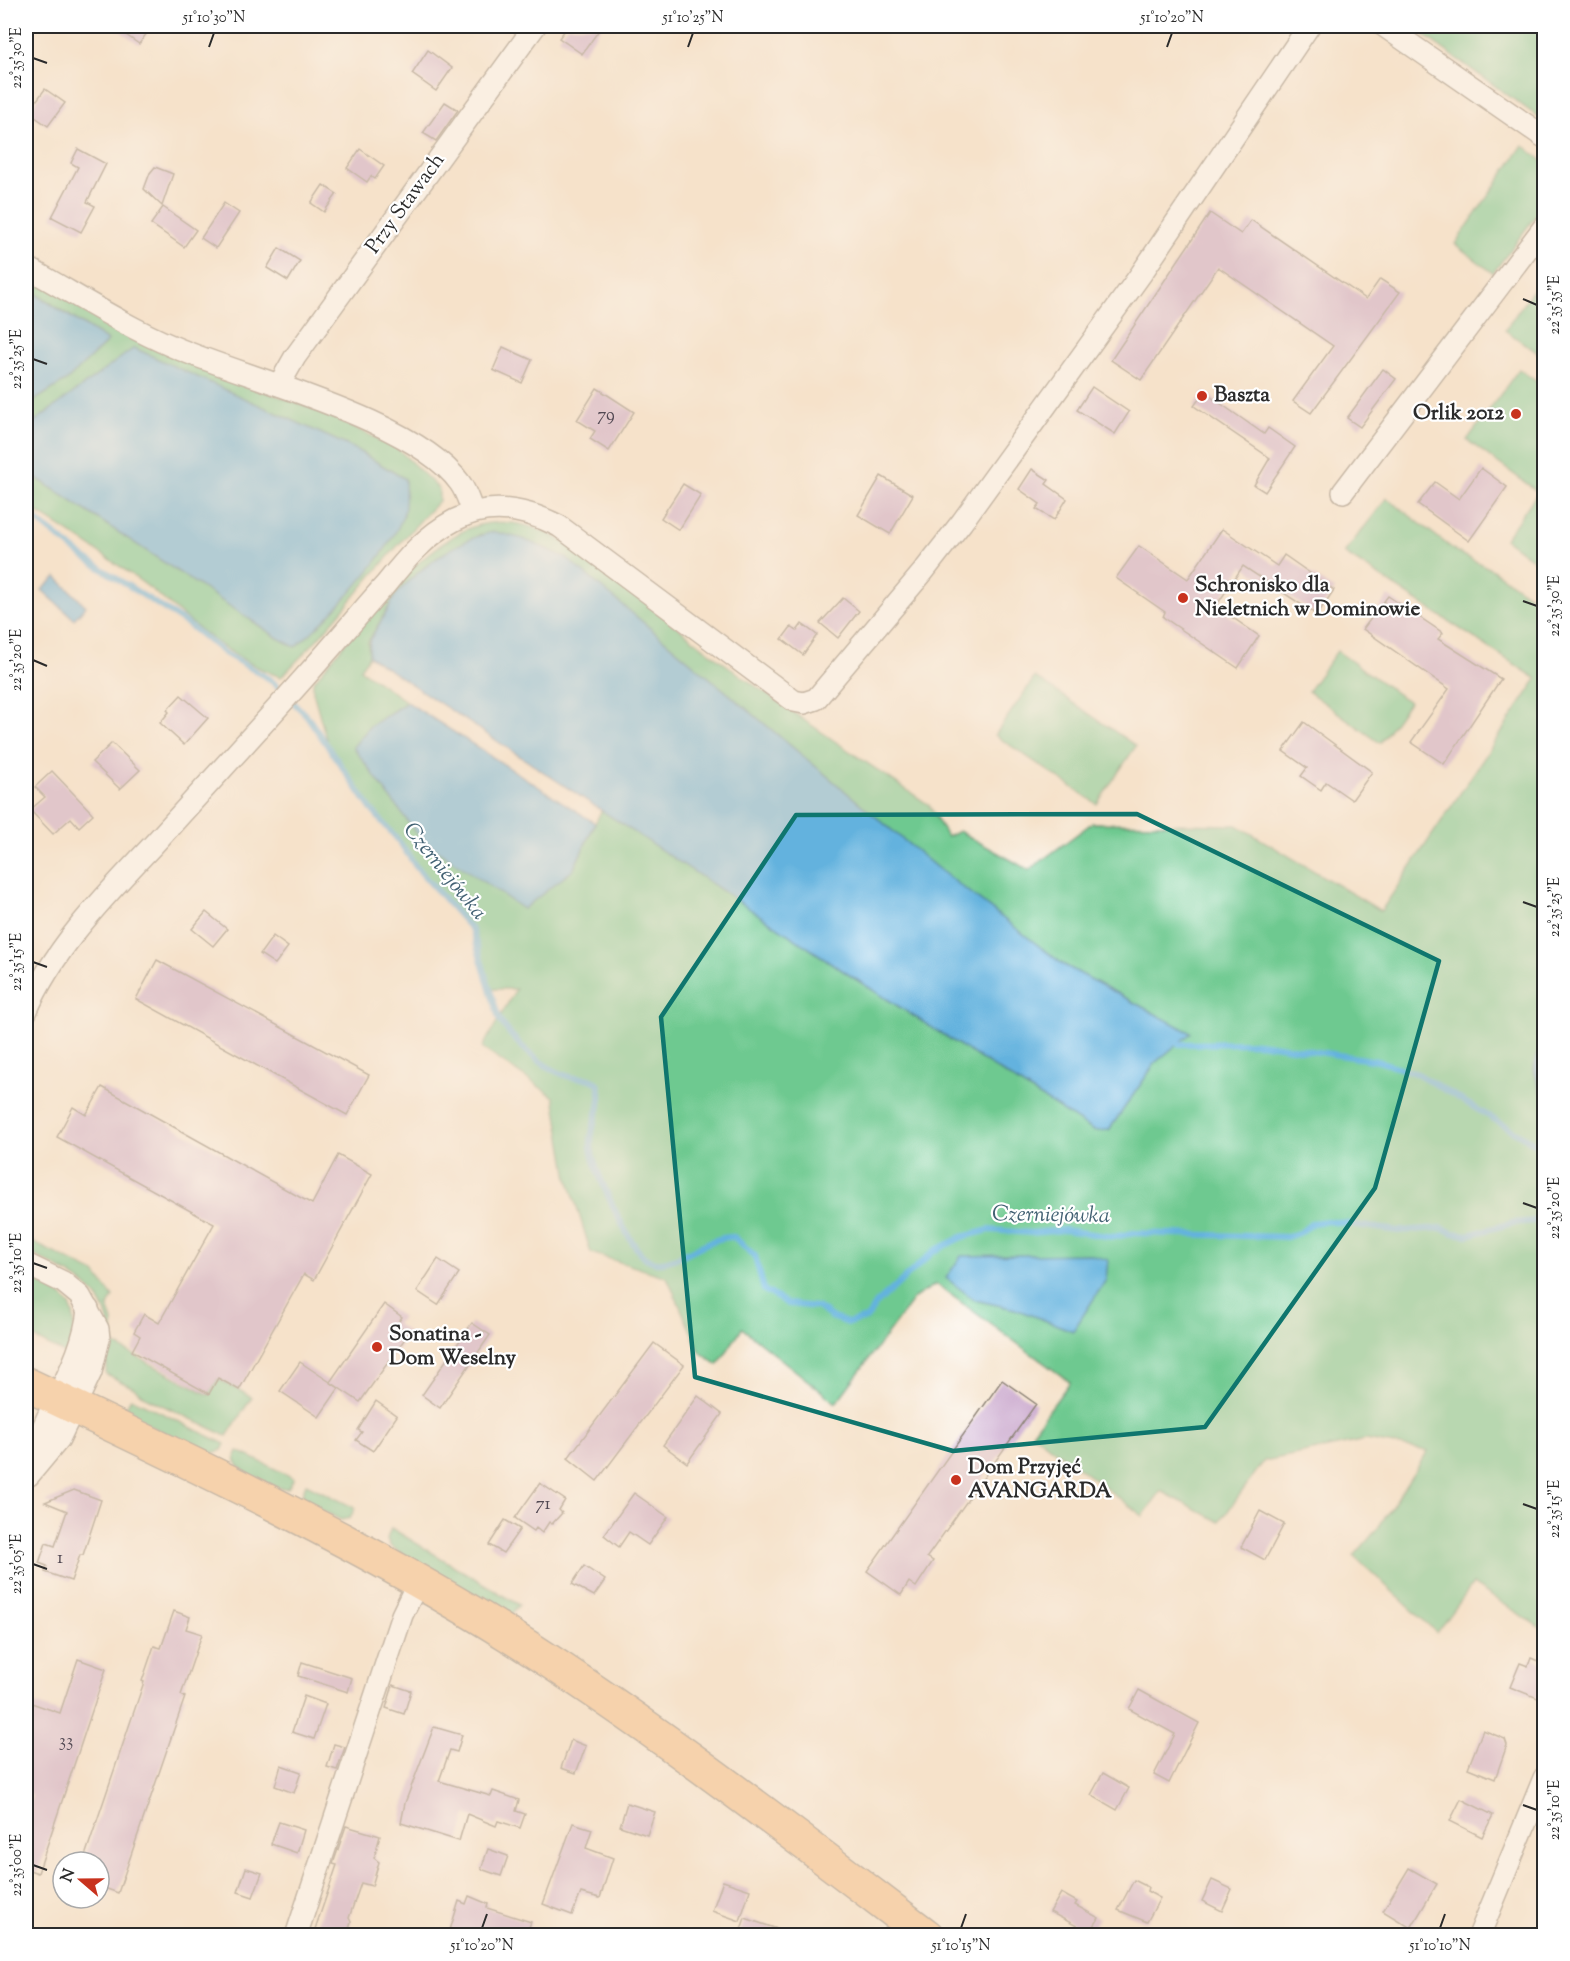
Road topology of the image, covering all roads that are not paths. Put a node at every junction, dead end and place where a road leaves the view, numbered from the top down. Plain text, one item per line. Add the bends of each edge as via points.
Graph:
1 (536, 26) edge
2 (1310, 26) edge
3 (1384, 26) edge
4 (1545, 137) edge
5 (1545, 227) edge
6 (26, 267) edge
7 (279, 385) junction
8 (1343, 492) dead end
9 (473, 512) junction
10 (26, 1012) edge
11 (26, 1264) edge
12 (26, 1384) edge
13 (65, 1403) junction
14 (27, 1478) edge
15 (418, 1582) junction
16 (1545, 1778) edge
17 (296, 1935) edge
18 (927, 1935) edge
19 (1479, 1935) edge

1 - 7 street, Przy Stawach via 295,357
2 - 9 street via 1141,274 968,513 816,699 794,701 559,526 519,511
3 - 4 street
5 - 8 street
6 - 7 street via 156,339
7 - 9 street via 416,445 461,484
9 - 10 street via 446,525 421,544 73,932 36,989
11 - 13 street via 71,1287 88,1309
12 - 13 main road
13 - 14 street via 36,1442
13 - 15 main road via 332,1534
15 - 17 street via 402,1615
15 - 18 main road via 631,1716
16 - 19 street

